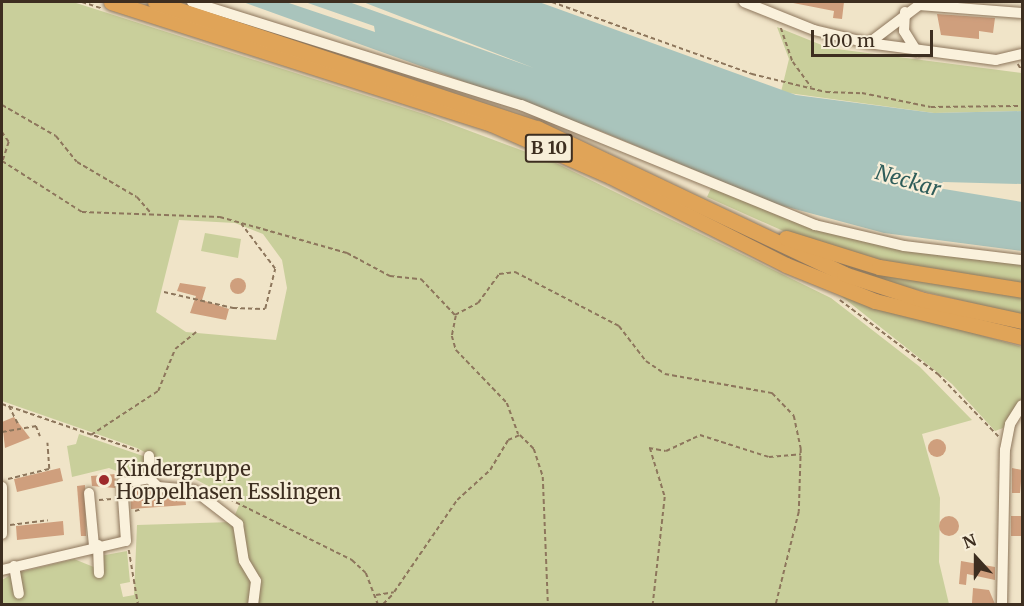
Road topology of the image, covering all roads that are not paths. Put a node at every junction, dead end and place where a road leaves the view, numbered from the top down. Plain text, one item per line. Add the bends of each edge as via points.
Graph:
1 (154, 2) edge
2 (192, 2) edge
3 (744, 2) edge
4 (107, 5) edge
5 (760, 5) edge
6 (906, 10) junction
7 (1023, 13) edge
8 (868, 43) junction
9 (916, 52) junction
10 (1019, 56) edge
11 (700, 207) junction
12 (1023, 260) edge
13 (1023, 290) edge
14 (1023, 321) edge
15 (1023, 337) edge
16 (1023, 405) edge
17 (148, 456) dead end
18 (149, 478) junction
19 (2, 487) edge
20 (89, 497) road end
21 (2, 530) edge
22 (96, 546) junction
23 (14, 566) junction
24 (2, 570) edge
25 (99, 573) dead end
26 (19, 594) dead end
27 (253, 604) edge
28 (1002, 604) edge

1 - 11 highway, B 10 via 495,112
2 - 12 street via 521,105 815,225 904,246
3 - 5 street
4 - 15 highway, B 10 via 501,128 610,176 786,265 875,301
5 - 8 street via 777,16
6 - 7 street via 927,4
6 - 8 street via 882,36
6 - 9 street via 904,31
8 - 9 street
9 - 10 street
11 - 13 highway via 842,257
11 - 14 highway, B 10 via 874,285
16 - 28 street via 1006,440
17 - 18 street
18 - 22 street via 123,482 126,541
18 - 27 street via 158,488 195,490 238,524 244,561 256,580
19 - 21 street
20 - 22 street
22 - 23 street
22 - 25 street
23 - 24 street
23 - 26 street

